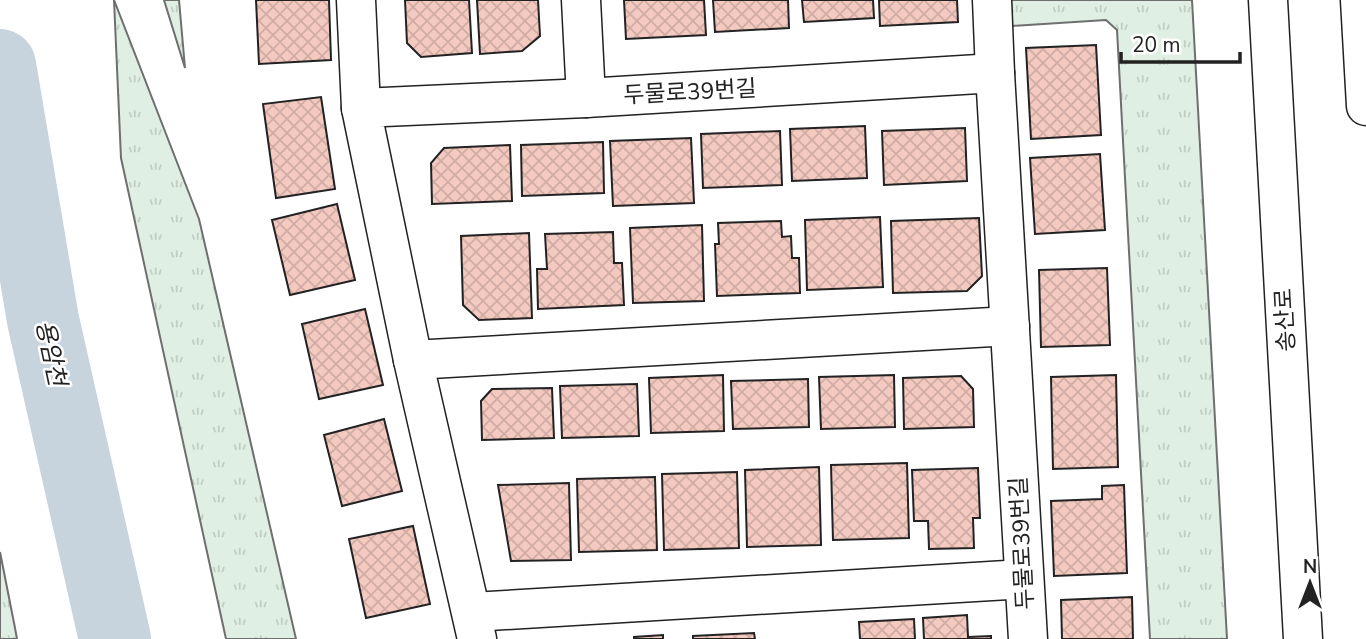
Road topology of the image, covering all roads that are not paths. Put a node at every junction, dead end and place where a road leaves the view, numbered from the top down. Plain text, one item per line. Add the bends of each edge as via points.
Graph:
1 (356, 0) edge
2 (992, 0) edge
3 (1268, 0) edge
4 (1360, 0) edge
5 (582, 12) edge
6 (995, 73) junction
7 (586, 98) junction
8 (1366, 106) edge
9 (361, 108) junction
10 (1010, 326) junction
11 (413, 360) junction
12 (1024, 579) junction
13 (475, 625) edge
14 (1028, 639) edge
15 (1303, 639) edge

1 - 9 street
2 - 6 street
3 - 15 street, 송산로
4 - 8 street
5 - 7 street
6 - 7 street, 두물로39번길
6 - 10 street, 두물로39번길
7 - 9 street, 두물로39번길
9 - 11 street
10 - 11 street
10 - 12 street, 두물로39번길
11 - 13 street
12 - 13 street
12 - 14 street, 두물로39번길

